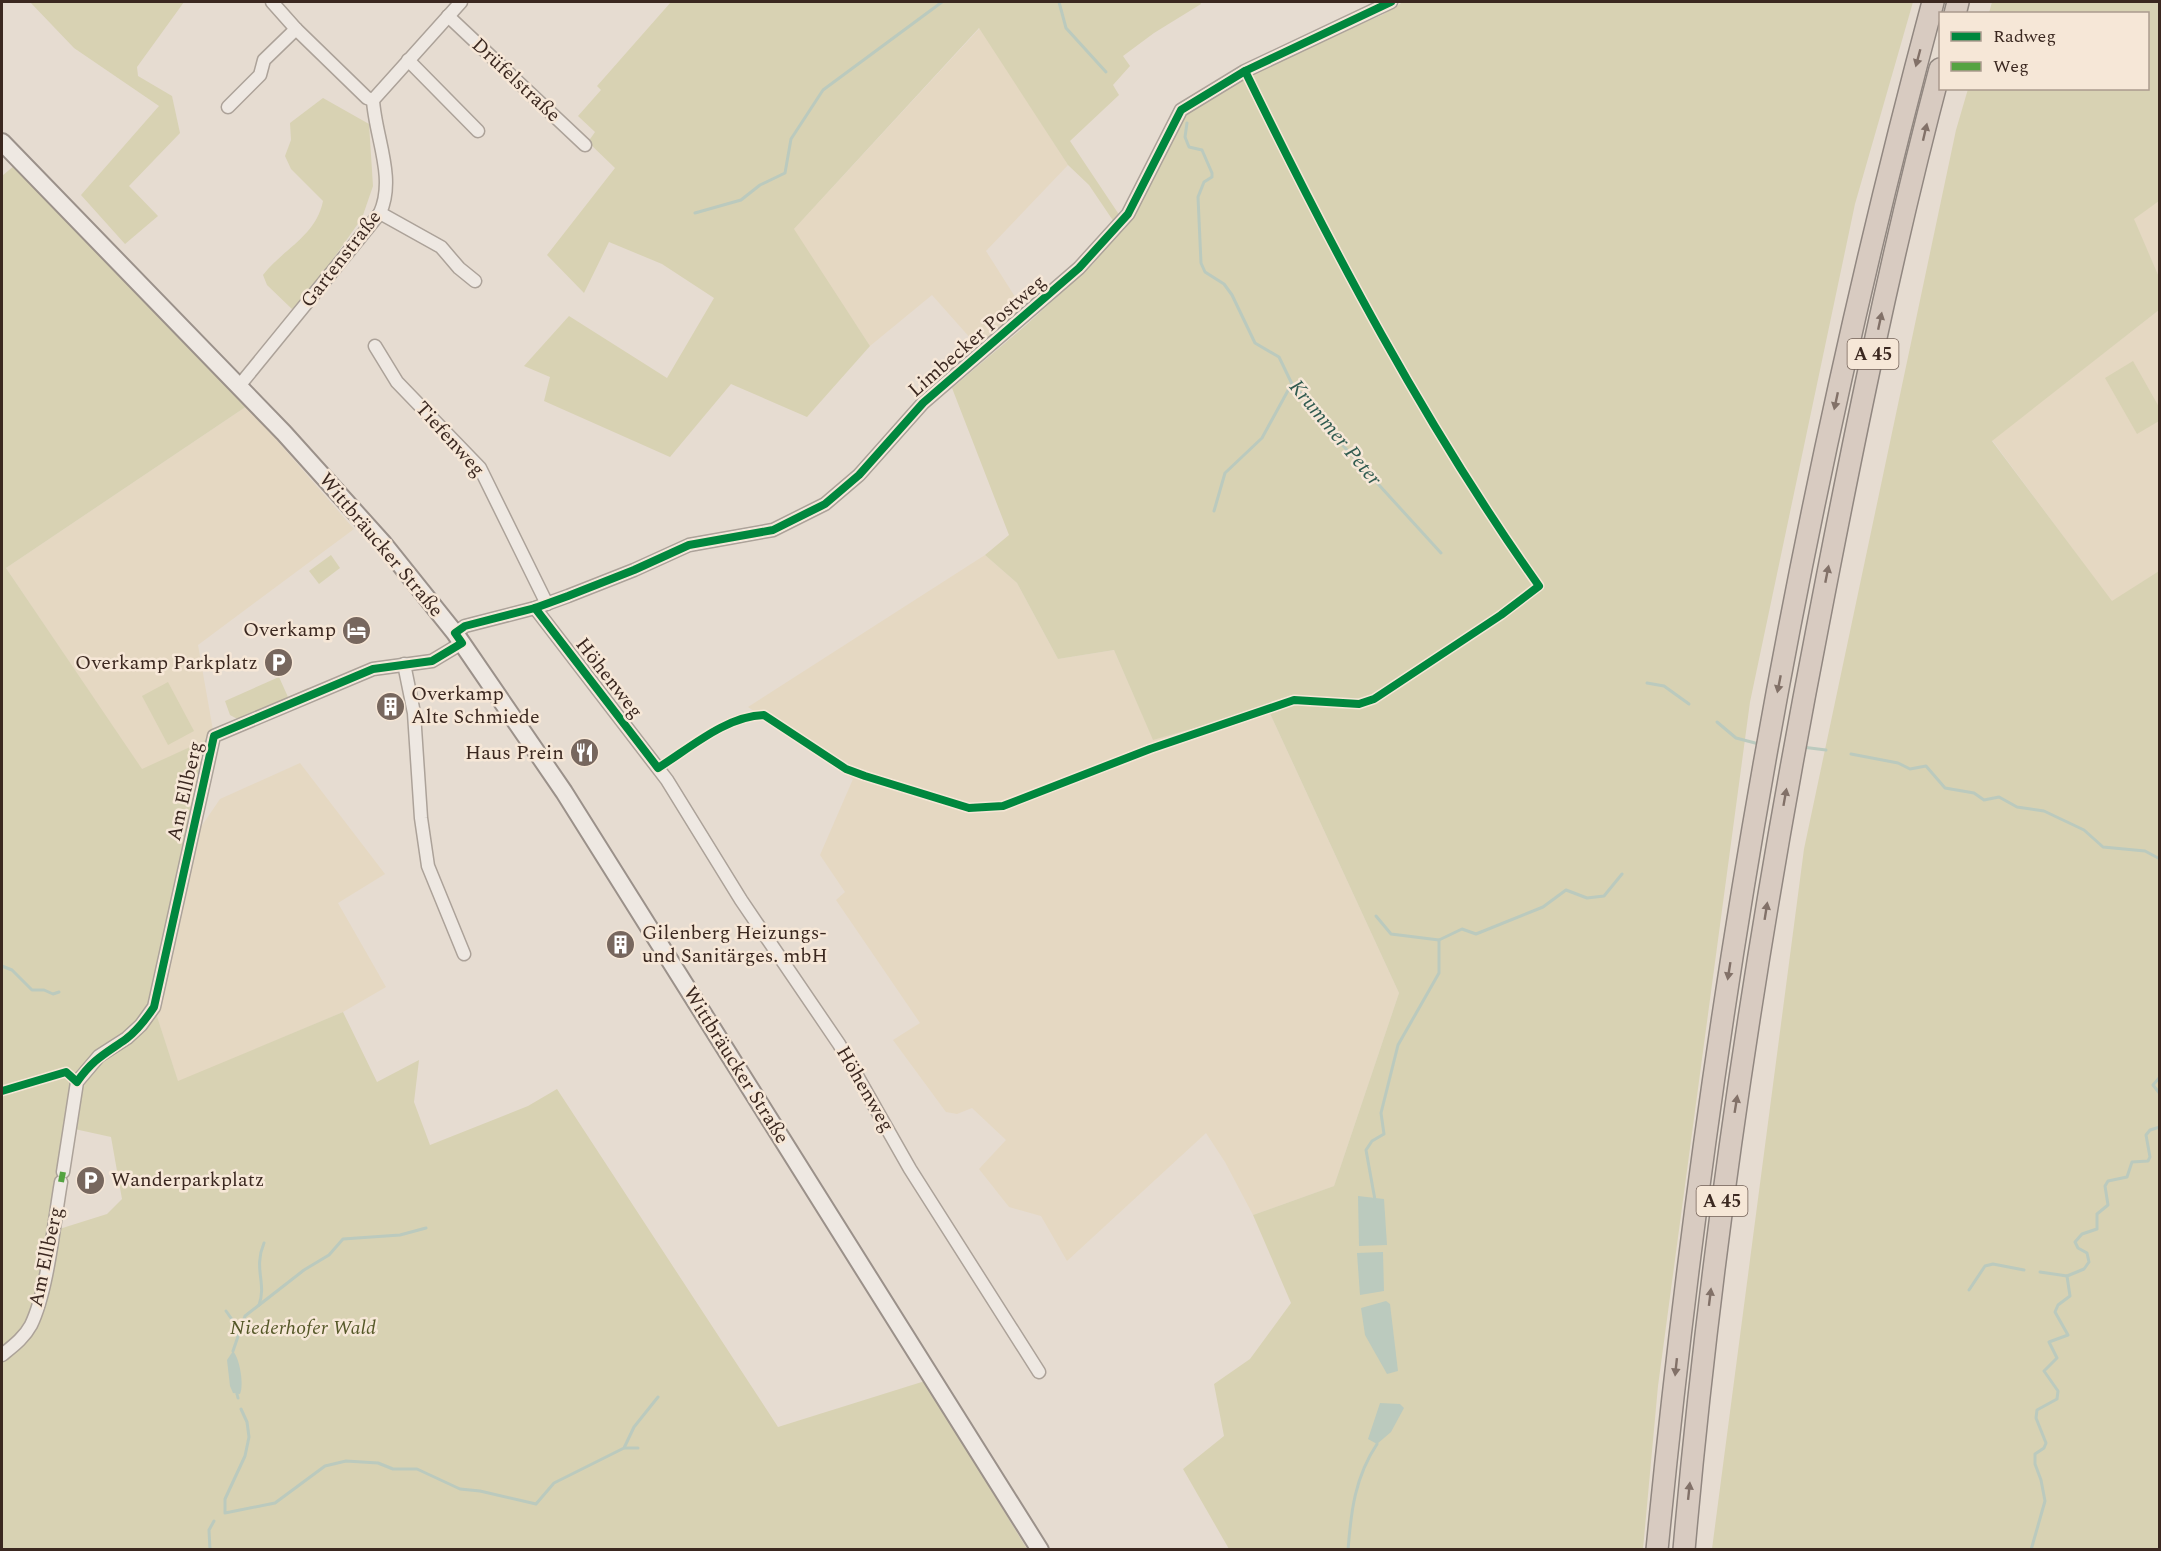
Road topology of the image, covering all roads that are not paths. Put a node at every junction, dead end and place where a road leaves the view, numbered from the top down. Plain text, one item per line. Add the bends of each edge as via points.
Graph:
1 (272, 2) edge
2 (1391, 2) edge
3 (1933, 2) edge
4 (452, 7) edge
5 (296, 29) junction
6 (408, 60) junction
7 (1939, 77) edge
8 (373, 100) junction
9 (228, 107) dead end
10 (478, 130) dead end
11 (2, 142) edge
12 (585, 145) dead end
13 (380, 213) junction
14 (476, 281) dead end
15 (375, 346) dead end
16 (239, 386) junction
17 (547, 604) junction
18 (535, 608) junction
19 (458, 638) junction
20 (404, 664) junction
21 (464, 954) dead end
22 (2, 1355) edge
23 (1039, 1372) dead end
24 (1040, 1550) edge
25 (1657, 1550) edge
26 (1684, 1550) edge

1 - 5 street
2 - 17 street, Limbecker Postweg via 1245,71 1181,110 1121,222 1079,267 923,403 859,475 825,504 773,530 681,548
3 -> 25 highway, A 45 via 1866,264 1790,626 1748,851 1694,1216
4 - 6 street
4 - 12 street, Drüfelstraße
5 - 8 street
5 - 9 street via 264,60 260,75
6 - 8 street
6 - 10 street
26 -> 7 highway, A 45 via 1728,1162 1775,855 1873,353
8 - 13 street, Gartenstraße via 386,182
11 - 16 main road, Wittbräucker Straße
13 - 14 street via 441,247
13 - 16 street, Gartenstraße
15 - 17 street, Tiefenweg via 397,382 480,468
16 - 19 main road, Wittbräucker Straße via 383,543
17 - 18 street, Limbecker Postweg
18 - 19 street, Limbecker Postweg via 473,623
18 - 23 street, Höhenweg via 667,780 741,900 839,1044 910,1169
19 - 20 street, Am Ellberg via 432,661
19 - 24 main road, Wittbräucker Straße via 564,792
20 - 21 street via 414,713 428,866
20 - 22 street, Am Ellberg via 363,673 213,736 154,1007 127,1038 89,1064 77,1082 39,1306 24,1335

